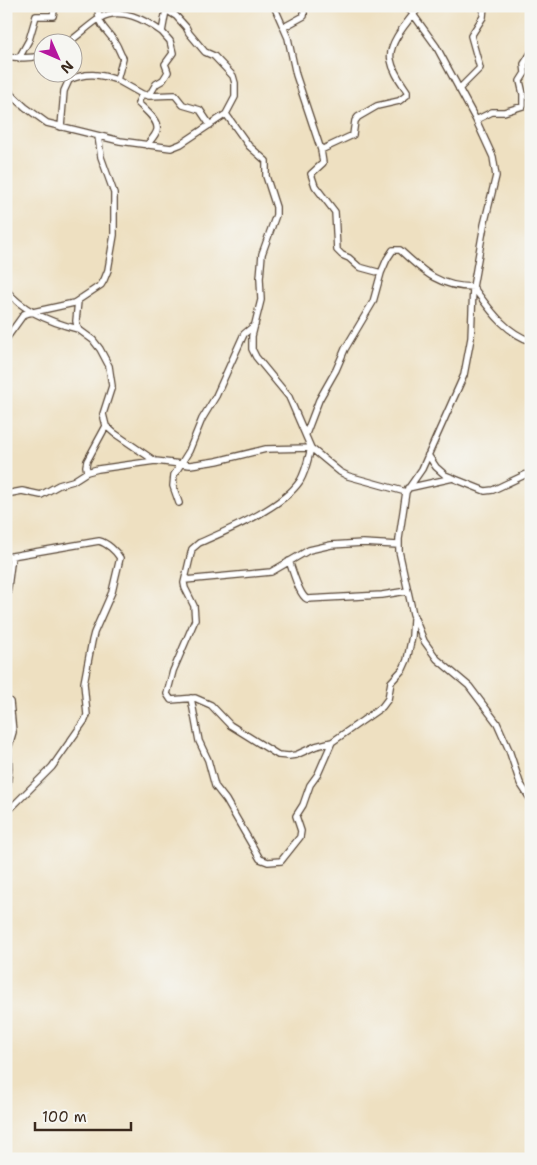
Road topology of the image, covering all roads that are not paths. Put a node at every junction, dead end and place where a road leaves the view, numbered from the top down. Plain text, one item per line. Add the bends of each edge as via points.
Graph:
1 (55, 6) edge
2 (98, 6) edge
3 (177, 6) edge
4 (274, 6) edge
5 (304, 6) edge
6 (407, 6) edge
7 (420, 6) edge
8 (484, 6) edge
9 (164, 8) edge
10 (173, 14) junction
11 (413, 15) junction
12 (98, 20) junction
13 (284, 27) junction
14 (82, 32) edge
15 (162, 32) junction
16 (531, 53) edge
17 (6, 56) edge
18 (32, 56) edge
19 (19, 58) junction
20 (117, 80) junction
21 (6, 89) edge
22 (459, 89) junction
23 (142, 94) junction
24 (149, 96) junction
25 (530, 105) edge
26 (523, 106) junction
27 (226, 114) junction
28 (476, 120) junction
29 (210, 124) junction
30 (60, 127) junction
31 (98, 136) junction
32 (147, 145) junction
33 (321, 150) junction
34 (381, 273) junction
35 (473, 287) junction
36 (6, 290) edge
37 (78, 301) junction
38 (34, 311) junction
39 (256, 325) junction
40 (78, 329) junction
41 (6, 339) edge
42 (531, 341) edge
43 (106, 426) junction
44 (306, 434) junction
45 (311, 448) junction
46 (428, 455) junction
47 (155, 461) junction
48 (180, 464) junction
49 (87, 472) junction
50 (531, 472) edge
51 (527, 476) edge
52 (453, 478) junction
53 (407, 490) junction
54 (6, 494) edge
55 (180, 503) dead end
56 (398, 545) junction
57 (9, 557) edge
58 (289, 561) junction
59 (185, 580) junction
60 (407, 591) junction
61 (6, 603) edge
62 (413, 614) junction
63 (6, 698) edge
64 (191, 698) junction
65 (332, 742) junction
66 (531, 791) edge
67 (6, 799) edge
68 (530, 799) edge
69 (531, 806) edge
70 (6, 813) edge
71 (6, 848) edge
72 (6, 856) edge

1 - 19 street via 52,16 36,16 29,40
2 - 12 street
3 - 10 street
4 - 13 street
5 - 13 street via 304,16
6 - 11 street
7 - 11 street
8 - 22 street via 484,17 471,36 480,68
9 - 10 street
9 - 15 street
10 - 27 street via 205,52 214,56 233,76 235,97
11 - 22 street via 436,46
11 - 33 street via 397,37 390,56 407,95 399,101 380,104 358,117 353,135
12 - 14 street
12 - 15 street via 116,14 132,16
12 - 20 street via 124,59
13 - 33 street
15 - 24 street via 169,39 173,53 166,64 168,74 156,84
16 - 26 street via 520,81
17 - 19 street
18 - 19 street
20 - 23 street
20 - 30 street via 96,74 69,80 64,90
21 - 30 street via 42,121
22 - 28 street
23 - 24 street
23 - 32 street via 138,103 150,112 157,128
24 - 29 street via 175,95 183,105 200,110
25 - 26 street
26 - 28 street via 492,112
27 - 29 street
27 - 39 street via 249,146 266,161 266,176 276,207 276,218 262,254 261,300
28 - 35 street via 493,157 496,176
29 - 32 street via 176,147
30 - 31 street
31 - 32 street
31 - 37 street via 102,160 114,190 114,235 103,283
33 - 34 street via 323,163 312,174 315,186 335,212 337,250 359,267
34 - 35 street via 390,253 400,250 427,273 449,285
34 - 44 street via 373,302 345,349
35 - 42 street via 503,325
35 - 46 street via 471,338 464,375
36 - 38 street via 19,303
37 - 38 street
37 - 40 street
38 - 40 street via 56,323
38 - 41 street via 24,314
39 - 44 street via 252,336 254,353 290,397
39 - 48 street via 244,334
40 - 43 street via 94,340 109,366 112,386 104,414
43 - 47 street
43 - 49 street via 86,464
44 - 45 street
45 - 48 street via 266,449 209,462
45 - 53 street via 348,476
45 - 59 street via 301,479 284,497 192,548
46 - 52 street via 440,472
46 - 53 street
47 - 48 street
47 - 49 street
48 - 55 street via 172,482
49 - 54 street via 43,494 22,491
50 - 51 street
51 - 52 street via 489,492
52 - 53 street
53 - 56 street
56 - 58 street via 331,545 309,550
56 - 60 street
57 - 61 street
57 - 70 street via 99,541 120,558 112,592 94,633 84,679 85,720 52,767
58 - 59 street via 271,572
58 - 60 street via 301,595 307,599
59 - 64 street via 195,620 173,671 167,694 171,700
60 - 62 street
62 - 65 street via 408,660 391,682 388,698 382,707
62 - 68 street via 426,646 469,686 497,723 520,783
63 - 67 street via 10,702 13,732 8,749
64 - 65 street via 211,705 230,725 278,754 296,755
64 - 65 street via 199,741 215,786 264,862 283,860 300,837 296,816
66 - 68 street
68 - 69 street
71 - 72 street

